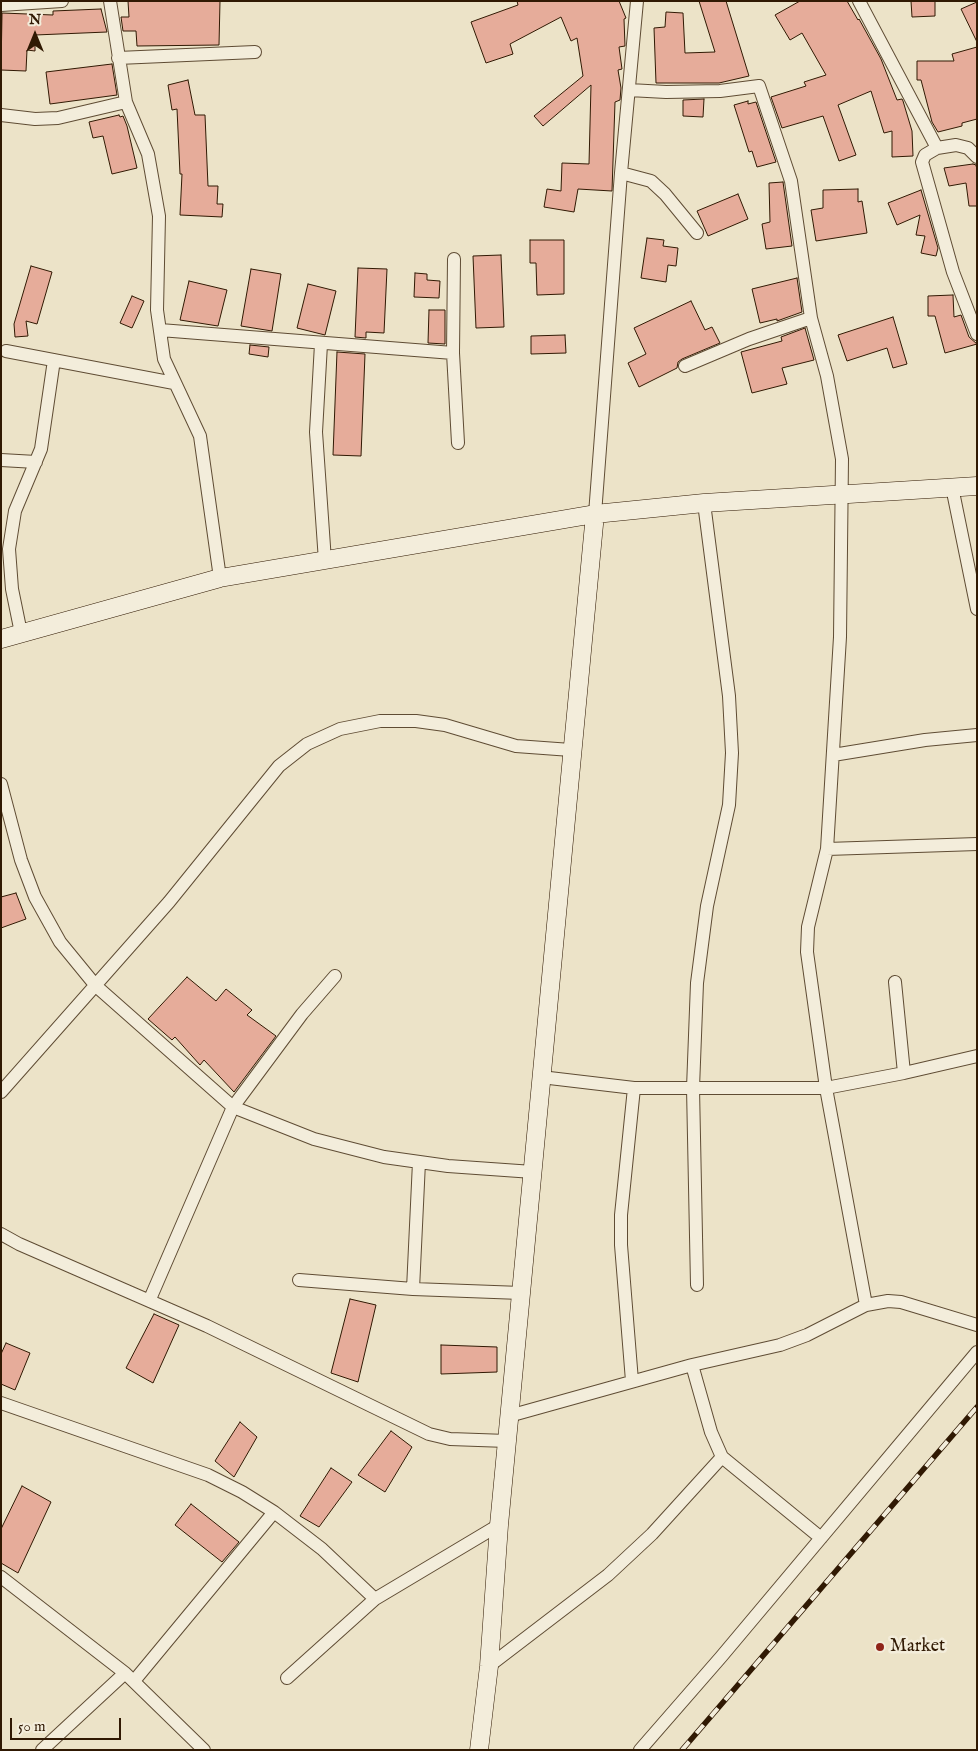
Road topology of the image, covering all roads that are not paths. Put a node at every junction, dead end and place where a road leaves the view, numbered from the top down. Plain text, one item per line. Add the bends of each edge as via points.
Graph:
1 (62, 1) edge
2 (110, 1) edge
3 (637, 1) edge
4 (859, 1) edge
5 (1, 5) edge
6 (255, 52) dead end
7 (118, 58) junction
8 (629, 90) junction
9 (126, 102) junction
10 (1, 115) edge
11 (937, 148) junction
12 (977, 157) edge
13 (621, 173) junction
14 (697, 233) dead end
15 (454, 259) dead end
16 (811, 318) junction
17 (160, 330) junction
18 (977, 334) edge
19 (321, 344) junction
20 (6, 351) dead end
21 (453, 353) junction
22 (54, 360) junction
23 (685, 366) dead end
24 (174, 383) junction
25 (458, 443) dead end
26 (1, 460) edge
27 (36, 462) junction
28 (977, 486) edge
29 (952, 487) junction
30 (842, 493) junction
31 (704, 503) junction
32 (595, 514) junction
33 (325, 561) junction
34 (220, 578) junction
35 (977, 609) edge
36 (21, 633) junction
37 (1, 639) edge
38 (977, 735) edge
39 (571, 750) junction
40 (833, 755) junction
41 (1, 784) edge
42 (977, 844) edge
43 (827, 848) junction
44 (335, 976) dead end
45 (895, 982) dead end
46 (96, 986) junction
47 (977, 1056) edge
48 (904, 1074) junction
49 (541, 1077) junction
50 (634, 1088) junction
51 (693, 1088) junction
52 (826, 1088) junction
53 (1, 1092) edge
54 (233, 1107) junction
55 (419, 1162) junction
56 (533, 1172) junction
57 (1, 1234) edge
58 (299, 1280) dead end
59 (697, 1285) dead end
60 (413, 1289) junction
61 (521, 1292) junction
62 (150, 1299) junction
63 (866, 1305) junction
64 (977, 1325) edge
65 (977, 1352) edge
66 (692, 1365) junction
67 (632, 1381) junction
68 (1, 1402) edge
69 (509, 1416) junction
70 (507, 1441) junction
71 (722, 1457) junction
72 (274, 1512) junction
73 (498, 1525) junction
74 (821, 1538) junction
75 (1, 1576) edge
76 (375, 1599) junction
77 (489, 1666) junction
78 (129, 1677) junction
79 (288, 1678) dead end
80 (42, 1750) edge
81 (204, 1750) edge
82 (479, 1750) edge
83 (640, 1750) edge

1 - 5 street
2 - 7 street
3 - 8 street
4 - 11 street
6 - 7 street
7 - 9 street
8 - 13 street
8 - 16 street via 720,91 759,86 791,180
9 - 10 street via 58,118
9 - 17 street via 148,154 158,216 157,310
11 - 12 street via 956,145 968,148
11 - 18 street via 925,155 922,168 953,272
13 - 14 street via 651,181
13 - 32 street
15 - 21 street
16 - 23 street
16 - 30 street via 836,422 842,459
17 - 19 street
17 - 24 street via 164,359
19 - 21 street
19 - 33 street via 316,432
20 - 22 street
21 - 25 street
22 - 24 street
22 - 27 street via 41,450
24 - 34 street via 200,436
26 - 27 street
27 - 36 street via 15,512 9,549 12,589
28 - 29 street
29 - 30 street
29 - 35 street
30 - 31 street
30 - 40 street via 840,637
31 - 32 street
31 - 51 street via 729,696 732,753 729,805 707,906 701,951
32 - 33 street
32 - 39 street
33 - 34 street
34 - 36 street
36 - 37 street
38 - 40 street
39 - 46 street via 516,746 445,725 416,721 380,721 340,729 307,744 279,766
39 - 49 street
40 - 43 street
41 - 46 street via 21,860 35,897 60,942
42 - 43 street
43 - 52 street via 808,927 807,952
44 - 54 street via 302,1014
45 - 48 street
46 - 53 street
46 - 54 street
47 - 48 street
48 - 52 street
49 - 50 street
49 - 56 street
50 - 51 street
50 - 67 street via 620,1215
51 - 52 street
51 - 59 street
52 - 63 street
54 - 55 street via 314,1139 384,1157
54 - 62 street
55 - 56 street
55 - 60 street
56 - 61 street
57 - 62 street
58 - 60 street
60 - 61 street
61 - 69 street
62 - 70 street via 429,1434 450,1439
63 - 64 street via 901,1302
63 - 66 street via 780,1345
65 - 74 street
66 - 67 street
66 - 71 street via 711,1432
67 - 69 street
68 - 72 street via 208,1476
69 - 70 street
70 - 73 street
71 - 74 street
71 - 77 street via 652,1534 608,1575
72 - 76 street via 322,1549
72 - 78 street
73 - 76 street
73 - 77 street
74 - 83 street
75 - 78 street
76 - 79 street
77 - 82 street
78 - 80 street
78 - 81 street

